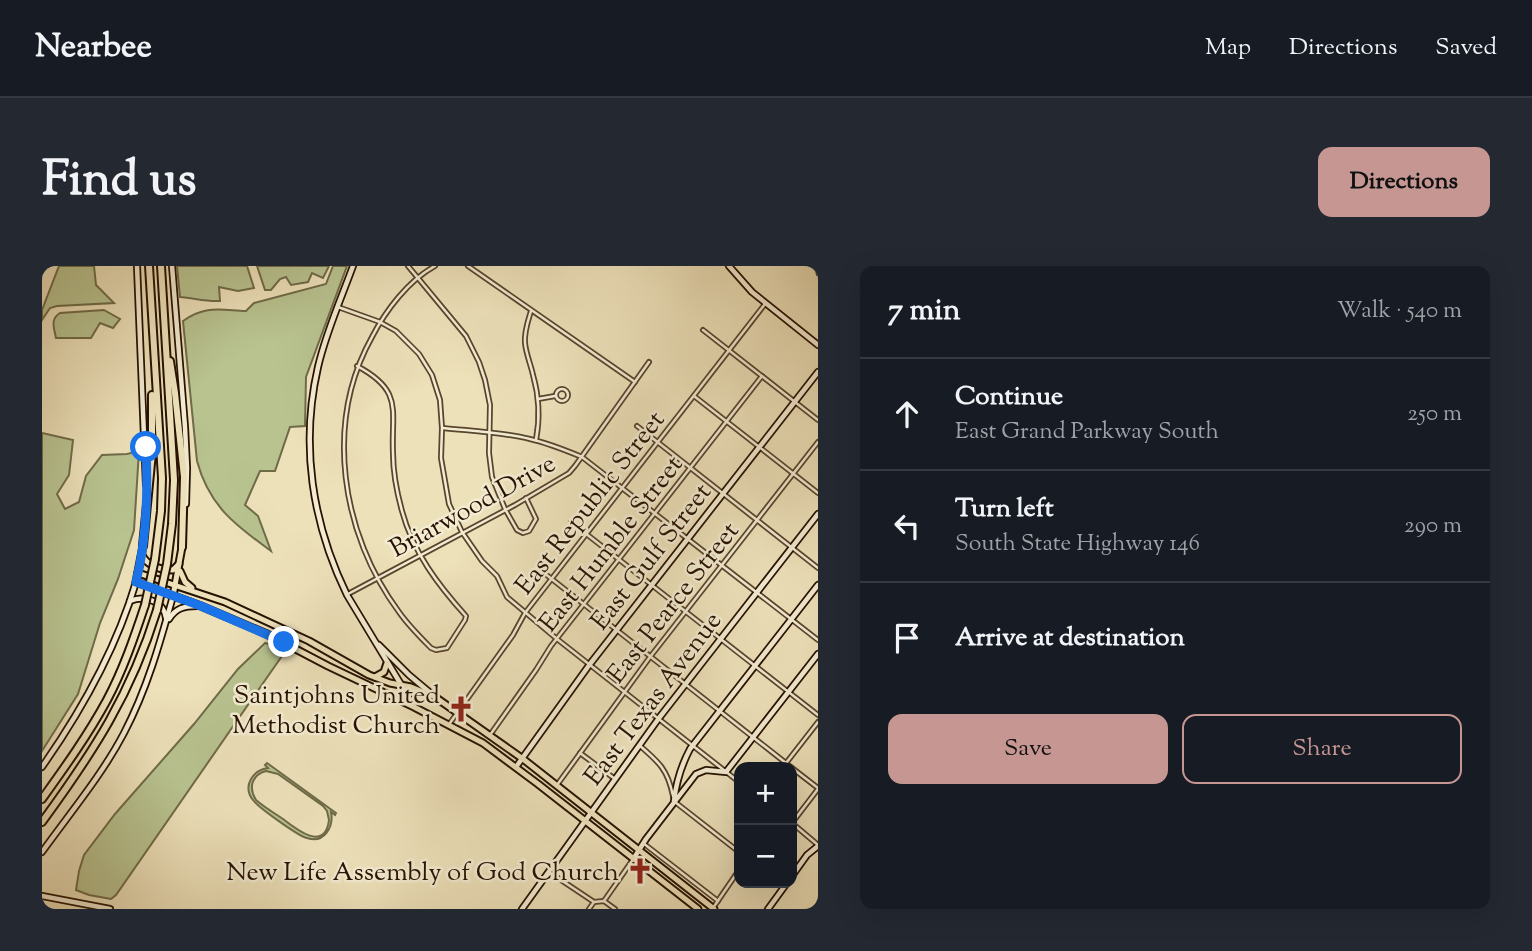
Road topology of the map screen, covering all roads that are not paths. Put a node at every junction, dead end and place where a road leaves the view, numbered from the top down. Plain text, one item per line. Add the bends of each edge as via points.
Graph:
1 (137, 266) edge
2 (149, 266) edge
3 (161, 266) edge
4 (172, 266) edge
5 (353, 266) edge
6 (408, 266) edge
7 (435, 266) edge
8 (468, 266) edge
9 (729, 266) edge
10 (418, 278) junction
11 (765, 304) junction
12 (338, 307) junction
13 (531, 311) junction
14 (380, 322) junction
15 (703, 330) dead end
16 (166, 343) junction
17 (818, 345) edge
18 (729, 351) junction
19 (154, 362) junction
20 (649, 362) dead end
21 (358, 366) junction
22 (818, 372) edge
23 (762, 376) junction
24 (635, 382) junction
25 (556, 396) dead end
26 (694, 396) junction
27 (538, 399) junction
28 (795, 402) junction
29 (818, 420) edge
30 (726, 421) junction
31 (637, 426) dead end
32 (442, 428) junction
33 (490, 433) junction
34 (536, 440) junction
35 (658, 442) junction
36 (818, 442) edge
37 (759, 447) junction
38 (582, 457) junction
39 (691, 468) junction
40 (793, 474) junction
41 (622, 487) junction
42 (723, 493) junction
43 (818, 493) edge
44 (526, 498) junction
45 (505, 509) junction
46 (655, 514) junction
47 (818, 514) edge
48 (758, 520) junction
49 (571, 522) dead end
50 (462, 532) junction
51 (586, 534) junction
52 (688, 539) junction
53 (143, 546) junction
54 (182, 547) junction
55 (792, 547) junction
56 (142, 555) junction
57 (420, 555) junction
58 (618, 560) junction
59 (179, 565) junction
60 (722, 566) junction
61 (818, 568) edge
62 (539, 569) dead end
63 (138, 573) junction
64 (377, 578) junction
65 (552, 579) junction
66 (136, 582) junction
67 (176, 585) junction
68 (651, 585) junction
69 (818, 585) edge
70 (756, 593) junction
71 (204, 594) junction
72 (347, 595) junction
73 (173, 596) junction
74 (130, 601) junction
75 (584, 604) junction
76 (201, 606) junction
77 (525, 612) junction
78 (686, 612) junction
79 (791, 620) junction
80 (166, 622) junction
81 (617, 630) junction
82 (557, 639) junction
83 (720, 639) junction
84 (818, 640) edge
85 (376, 642) junction
86 (818, 654) edge
87 (650, 657) junction
88 (387, 663) junction
89 (349, 664) junction
90 (590, 664) junction
91 (755, 665) junction
92 (328, 666) junction
93 (375, 677) junction
94 (400, 685) junction
95 (685, 685) junction
96 (624, 692) junction
97 (788, 692) junction
98 (435, 697) junction
99 (414, 707) junction
100 (720, 711) junction
101 (457, 713) junction
102 (818, 715) edge
103 (659, 718) junction
104 (818, 722) edge
105 (448, 725) junction
106 (490, 735) junction
107 (753, 738) junction
108 (639, 745) junction
109 (693, 746) junction
110 (580, 753) junction
111 (523, 759) junction
112 (785, 762) edge
113 (787, 762) edge
114 (42, 767) edge
115 (516, 768) junction
116 (797, 771) edge
117 (726, 772) junction
118 (734, 778) edge
119 (615, 779) junction
120 (557, 785) junction
121 (818, 789) edge
122 (42, 799) edge
123 (674, 802) junction
124 (591, 813) junction
125 (797, 816) edge
126 (585, 820) junction
127 (42, 821) edge
128 (794, 825) edge
129 (643, 844) junction
130 (818, 845) edge
131 (734, 848) edge
132 (639, 850) junction
133 (42, 852) edge
134 (634, 858) junction
135 (797, 869) edge
136 (549, 872) junction
137 (734, 877) edge
138 (675, 878) junction
139 (669, 886) junction
140 (783, 888) edge
141 (42, 896) edge
142 (604, 901) junction
143 (718, 901) junction
144 (594, 902) junction
145 (696, 908) edge
146 (110, 909) edge
147 (522, 909) edge
148 (589, 909) edge
149 (615, 909) edge
150 (713, 909) edge
151 (768, 909) edge

1 - 53 main road via 146,468
2 - 19 highway
3 - 16 highway
4 - 54 main road via 187,468
5 - 12 main road
6 - 10 street
7 - 10 street
8 - 13 street
9 - 11 main road
10 - 14 street
10 - 33 street via 474,350 490,405
11 - 17 main road
11 - 18 street, East Republic Street
12 - 14 street
12 - 72 main road via 317,374 309,452 319,522
13 - 24 street
13 - 27 street via 525,342
14 - 21 street
14 - 32 street via 400,334 432,375
15 - 18 street
16 - 54 highway via 184,477
16 - 127 highway, bridge via 174,480 167,564 157,610 120,704
18 - 23 street
18 - 26 street, East Republic Street
19 - 53 highway
19 - 122 highway, bridge via 162,490 145,606 108,698
20 - 24 street, Briarwood Drive
21 - 57 street via 382,384 393,406 395,480
21 - 64 street via 345,416 345,478 356,529
22 - 28 main road, East Gulf Street
23 - 28 street
23 - 30 street, East Humble Street
24 - 38 street, Briarwood Drive
25 - 27 street
26 - 30 street
26 - 35 street, East Republic Street
27 - 34 street
28 - 29 street
28 - 37 main road, East Gulf Street
30 - 37 street
30 - 39 street, East Humble Street
31 - 35 street
32 - 33 street
32 - 50 street via 441,458 449,504
33 - 34 street
33 - 45 street via 492,477
34 - 38 street
35 - 39 street
35 - 41 street, East Republic Street
36 - 40 street, East Pearce Street
37 - 40 street
37 - 42 main road, East Gulf Street
38 - 41 street
38 - 44 street, Briarwood Drive via 561,479
39 - 42 street
39 - 46 street, East Humble Street
40 - 43 street
40 - 48 street, East Pearce Street
41 - 46 street
41 - 51 street, East Republic Street
42 - 48 street
42 - 52 main road, East Gulf Street
44 - 45 street, Briarwood Drive
44 - 45 street via 536,519 526,533 517,530
45 - 50 street, Briarwood Drive
46 - 52 street
46 - 58 street, East Humble Street
47 - 55 main road, East Texas Avenue
48 - 55 street
48 - 60 street, East Pearce Street
49 - 51 street
50 - 57 street, Briarwood Drive
50 - 77 street via 497,576 506,597
51 - 58 street
51 - 65 street, East Republic Street
52 - 60 street
52 - 68 main road, East Gulf Street
53 - 56 main road
54 - 59 main road
55 - 61 street
55 - 70 main road, East Texas Avenue
56 - 59 main road via 160,569 173,570
56 - 63 main road
57 - 64 street, Briarwood Drive
57 - 64 street via 466,617 447,648 430,648 399,613
58 - 68 street
58 - 75 street, East Humble Street
59 - 67 main road
59 - 71 main road via 185,582
60 - 70 street
60 - 78 street, East Pearce Street
62 - 65 street
63 - 66 main road
63 - 67 main road
64 - 72 street, Briarwood Drive
65 - 75 street
65 - 77 street, East Republic Street
66 - 73 main road
66 - 74 main road
67 - 71 main road
67 - 73 main road
68 - 78 street
68 - 81 main road, East Gulf Street
69 - 79 main road
70 - 79 street
70 - 83 main road, East Texas Avenue
71 - 89 main road
72 - 85 main road
73 - 76 main road
73 - 80 main road
74 - 80 main road via 141,598 162,606
74 - 114 main road via 87,698
75 - 81 street
75 - 82 street, East Humble Street
76 - 80 main road via 179,608
76 - 92 main road
77 - 82 street
77 - 101 street, East Republic Street
78 - 83 street
78 - 87 street, East Pearce Street
79 - 84 street
79 - 91 main road
80 - 133 main road via 150,675 124,734
81 - 87 street
81 - 90 main road, East Gulf Street
82 - 90 street
82 - 106 street, East Humble Street
83 - 91 street
83 - 95 main road, East Texas Avenue
85 - 88 main road
85 - 98 main road
86 - 97 main road
87 - 95 street
87 - 96 street, East Pearce Street
88 - 93 main road via 384,672
88 - 94 main road
89 - 92 main road via 335,660
89 - 93 main road
90 - 96 street
90 - 111 main road, East Gulf Street
91 - 97 street
91 - 100 main road
92 - 99 main road
93 - 94 main road
94 - 98 main road
94 - 99 main road
95 - 100 street
95 - 103 main road, East Texas Avenue
96 - 103 street
96 - 110 street, East Pearce Street
97 - 102 street
97 - 107 main road
98 - 101 main road
99 - 105 main road
100 - 107 street
100 - 109 main road
101 - 105 street, East Republic Street
101 - 106 main road
103 - 108 main road, East Texas Avenue
103 - 109 street
104 - 113 street
105 - 115 main road
106 - 111 main road
107 - 112 street
107 - 117 main road
108 - 119 main road, East Texas Avenue
108 - 123 street via 664,769
109 - 117 street
109 - 123 main road via 682,763
110 - 119 street
110 - 120 street, East Pearce Street
111 - 115 main road, East Gulf Street
111 - 120 main road
115 - 126 main road
116 - 121 street
117 - 118 street
117 - 123 main road via 706,769 698,773
119 - 124 main road, East Texas Avenue
120 - 124 main road
121 - 125 street
123 - 129 main road
123 - 131 street
124 - 126 main road, East Texas Avenue
124 - 132 main road
126 - 134 main road
126 - 136 main road, East Texas Avenue
128 - 130 street
129 - 132 main road
129 - 143 street
130 - 135 main road
132 - 134 main road
132 - 138 main road
134 - 139 main road
134 - 142 street
136 - 144 street
136 - 147 main road, East Texas Avenue
137 - 143 street
138 - 139 main road
138 - 150 main road
139 - 145 main road
140 - 151 main road
141 - 146 main road
142 - 144 street
142 - 149 street
143 - 150 street
144 - 148 street

